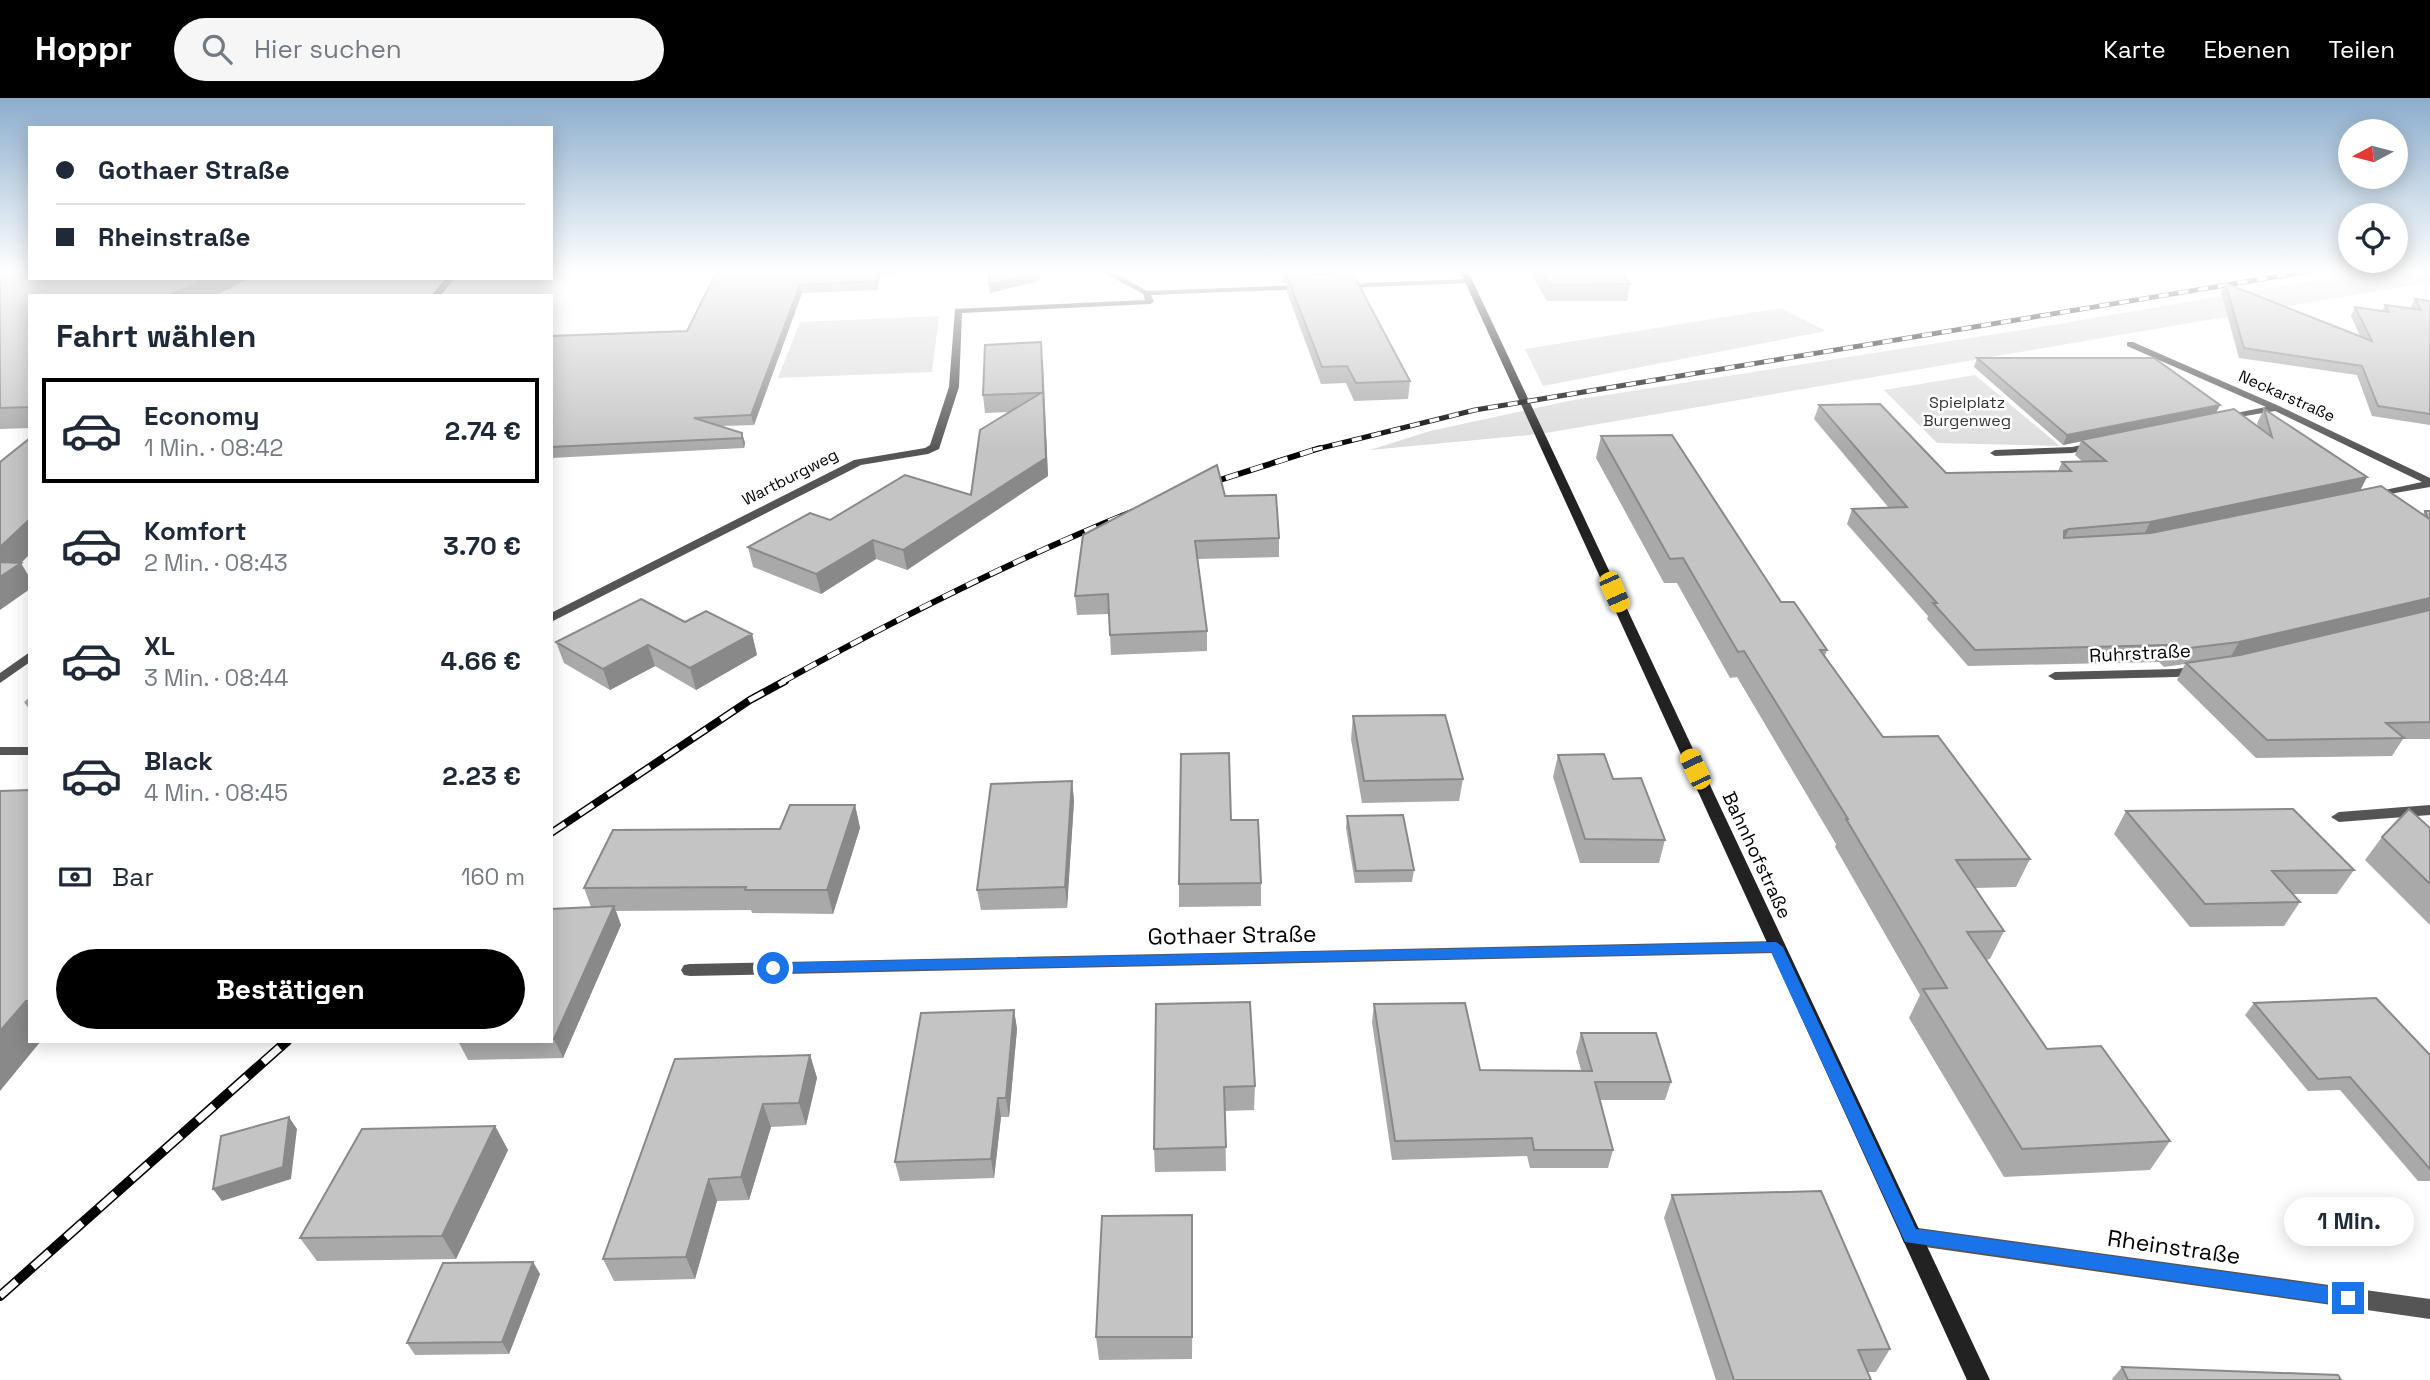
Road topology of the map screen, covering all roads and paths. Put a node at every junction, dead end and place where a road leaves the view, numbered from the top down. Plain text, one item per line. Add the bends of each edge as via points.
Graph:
1 (957, 331) edge
2 (1492, 331) edge
3 (2130, 344) dead end
4 (2276, 408) junction
5 (2208, 422) edge
6 (2113, 442) edge
7 (1995, 453) dead end
8 (2430, 483) edge
9 (2362, 498) edge
10 (553, 617) edge
11 (28, 658) edge
12 (2216, 667) edge
13 (2055, 676) dead end
14 (0, 679) edge
15 (0, 751) edge
16 (28, 751) edge
17 (2430, 810) edge
18 (2339, 817) dead end
19 (1776, 947) junction
20 (690, 970) dead end
21 (1911, 1236) junction
22 (2430, 1309) edge
23 (1979, 1380) edge

1 - 10 street, Wartburgweg via 954,387 935,447 858,462
2 - 19 street, Bahnhofstraße
3 - 4 street, Neckarstraße
4 - 5 street
4 - 8 street, Neckarstraße
6 - 7 street via 2072,450
8 - 9 street
11 - 14 street
12 - 13 street, Ruhrstraße via 2176,673
15 - 16 street
17 - 18 street
19 - 20 street, Gothaer Straße
19 - 21 street, Bahnhofstraße
21 - 22 street, Rheinstraße
21 - 23 street, Bahnhofstraße

